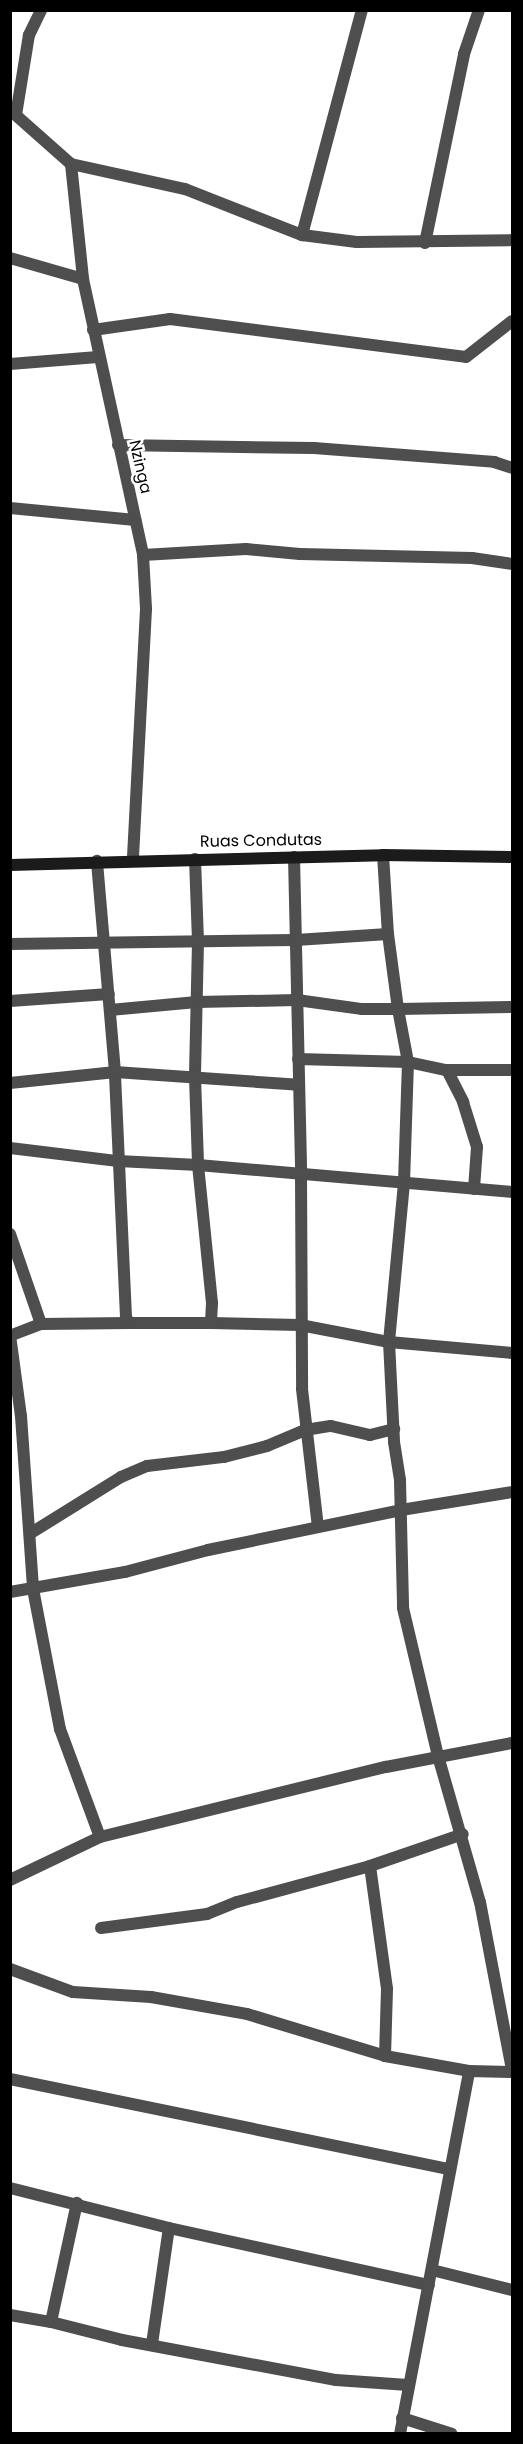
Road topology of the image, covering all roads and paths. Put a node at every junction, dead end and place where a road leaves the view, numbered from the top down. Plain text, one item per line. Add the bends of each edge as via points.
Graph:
1 (41, 10) edge
2 (362, 10) edge
3 (479, 10) edge
4 (14, 113) edge
5 (71, 164) junction
6 (302, 235) junction
7 (513, 240) edge
8 (425, 243) junction
9 (10, 258) edge
10 (83, 279) junction
11 (513, 321) edge
12 (93, 330) junction
13 (98, 357) junction
14 (10, 364) edge
15 (118, 445) junction
16 (513, 468) edge
17 (10, 508) edge
18 (135, 520) junction
19 (143, 555) junction
20 (513, 564) edge
21 (383, 855) junction
22 (294, 857) junction
23 (513, 857) edge
24 (195, 859) junction
25 (133, 860) junction
26 (97, 861) junction
27 (10, 865) edge
28 (388, 934) junction
29 (296, 940) junction
30 (198, 942) junction
31 (104, 943) junction
32 (10, 944) edge
33 (109, 994) junction
34 (297, 1000) junction
35 (10, 1001) edge
36 (197, 1002) junction
37 (513, 1007) edge
38 (398, 1009) junction
39 (110, 1010) junction
40 (298, 1059) junction
41 (408, 1062) junction
42 (447, 1070) junction
43 (513, 1070) edge
44 (115, 1072) junction
45 (195, 1077) junction
46 (10, 1083) edge
47 (299, 1085) junction
48 (10, 1148) edge
49 (118, 1161) junction
50 (198, 1165) junction
51 (301, 1175) junction
52 (404, 1183) junction
53 (474, 1189) junction
54 (513, 1192) edge
55 (10, 1233) edge
56 (129, 1323) junction
57 (212, 1323) junction
58 (41, 1324) junction
59 (300, 1325) junction
60 (11, 1335) edge
61 (389, 1342) junction
62 (512, 1350) edge
63 (394, 1429) junction
64 (305, 1430) junction
65 (513, 1492) edge
66 (401, 1510) junction
67 (318, 1527) junction
68 (31, 1533) junction
69 (33, 1588) junction
70 (10, 1592) edge
71 (513, 1743) edge
72 (438, 1756) junction
73 (463, 1834) junction
74 (100, 1837) junction
75 (370, 1866) junction
76 (10, 1880) edge
77 (101, 1928) dead end
78 (10, 1969) edge
79 (385, 2056) junction
80 (469, 2071) junction
81 (513, 2071) edge
82 (10, 2079) edge
83 (449, 2169) junction
84 (10, 2188) edge
85 (77, 2203) junction
86 (169, 2228) junction
87 (432, 2270) junction
88 (429, 2285) junction
89 (513, 2290) edge
90 (10, 2315) edge
91 (51, 2322) junction
92 (152, 2344) junction
93 (408, 2385) junction
94 (402, 2418) junction
95 (400, 2433) edge
96 (452, 2433) edge

1 - 4 street via 29,35
2 - 6 street
3 - 8 street via 464,54
4 - 5 street
5 - 6 street via 185,189
5 - 10 street, Nzinga
6 - 8 street via 357,242
7 - 8 street
9 - 10 street
10 - 12 street, Nzinga
11 - 12 street via 466,357 170,319
12 - 13 street, Nzinga
13 - 14 street
13 - 15 street, Nzinga
15 - 16 street via 314,448 494,462
15 - 18 street, Nzinga
17 - 18 street
18 - 19 street, Nzinga
19 - 20 street via 246,549 472,558
19 - 25 street, Nzinga via 146,609
21 - 22 street, Ruas Condutas
21 - 23 street, Ruas Condutas
21 - 28 street
22 - 24 street, Ruas Condutas
22 - 29 street
24 - 25 street, Ruas Condutas
24 - 30 street
25 - 26 street, Ruas Condutas
26 - 27 street, Ruas Condutas
26 - 31 street
28 - 29 street
28 - 38 street
29 - 30 street
29 - 34 street
30 - 31 street
30 - 36 street
31 - 32 street
31 - 33 street
33 - 35 street
33 - 39 street
34 - 36 street
34 - 38 street via 362,1009
34 - 40 street
36 - 39 street
36 - 45 street
37 - 38 street
38 - 41 street
39 - 44 street
40 - 41 street
40 - 47 street
41 - 42 street
41 - 52 street
42 - 43 street
42 - 53 street via 463,1102 477,1147
44 - 45 street
44 - 46 street
44 - 49 street
45 - 47 street
45 - 50 street
47 - 51 street
48 - 49 street
49 - 50 street
49 - 56 street
50 - 51 street
50 - 57 street
51 - 52 street
51 - 59 street
52 - 53 street
52 - 61 street
53 - 54 street
55 - 58 street
56 - 57 street
56 - 58 street
57 - 59 street
58 - 60 street
59 - 61 street
59 - 64 street
60 - 68 street
61 - 62 street
61 - 63 street
63 - 64 street via 370,1435 331,1426
63 - 66 street
64 - 67 street
64 - 68 street via 267,1446 224,1457 136,1469
65 - 66 street
66 - 67 street
66 - 72 street via 403,1608
67 - 69 street via 124,1572
68 - 69 street
69 - 70 street
69 - 74 street via 60,1730
71 - 72 street
72 - 73 street
72 - 74 street
73 - 75 street
73 - 81 street
74 - 76 street
75 - 77 street via 237,1902 207,1914
75 - 79 street via 387,1989
78 - 79 street via 74,1992 151,1997 247,2014
79 - 80 street
80 - 81 street
80 - 83 street
82 - 83 street
83 - 87 street
84 - 85 street
85 - 86 street
85 - 91 street
86 - 88 street
86 - 92 street
87 - 88 street
87 - 89 street
88 - 93 street
90 - 91 street
91 - 92 street
92 - 93 street via 336,2380
93 - 94 street
94 - 95 street
94 - 96 street

